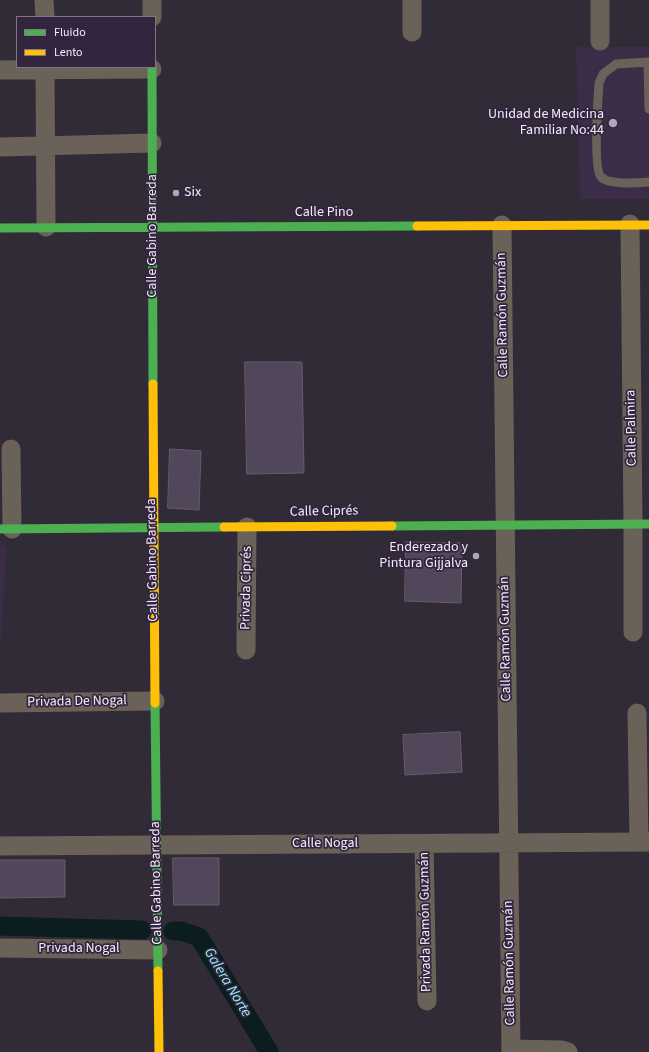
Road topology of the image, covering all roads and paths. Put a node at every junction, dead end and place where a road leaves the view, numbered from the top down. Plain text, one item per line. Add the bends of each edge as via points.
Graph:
1 (44, 0) edge
2 (152, 0) edge
3 (412, 0) edge
4 (600, 0) edge
5 (44, 16) edge
6 (152, 16) edge
7 (412, 32) dead end
8 (600, 41) dead end
9 (648, 61) edge
10 (45, 68) edge
11 (152, 68) edge
12 (0, 70) edge
13 (649, 109) edge
14 (152, 143) junction
15 (46, 146) junction
16 (0, 147) edge
17 (649, 182) edge
18 (630, 224) junction
19 (502, 225) junction
20 (649, 225) edge
21 (46, 227) junction
22 (0, 228) edge
23 (153, 228) junction
24 (11, 449) dead end
25 (505, 524) junction
26 (641, 524) edge
27 (247, 527) junction
28 (153, 528) junction
29 (6, 529) edge
30 (633, 632) dead end
31 (246, 650) dead end
32 (155, 701) junction
33 (0, 703) edge
34 (638, 712) dead end
35 (644, 842) edge
36 (508, 843) junction
37 (424, 844) junction
38 (0, 846) edge
39 (156, 846) junction
40 (0, 948) edge
41 (158, 950) junction
42 (427, 1001) dead end
43 (511, 1050) edge
44 (159, 1052) edge
45 (568, 1052) edge

1 - 5 street
2 - 6 street
3 - 7 street
4 - 8 street
9 - 13 lane
9 - 17 lane via 616,64 603,74 599,83 596,155 600,177 619,183
10 - 11 street
10 - 12 street
10 - 15 street
11 - 14 street, Calle Gabino Barreda
14 - 15 street
14 - 23 street, Calle Gabino Barreda
15 - 16 street
15 - 21 street
18 - 19 street, Calle Pino
18 - 20 street, Calle Pino
18 - 26 street, Calle Palmira
19 - 23 street, Calle Pino
19 - 25 street, Calle Ramón Guzmán
21 - 22 street, Calle Pino
21 - 23 street, Calle Pino
23 - 28 street, Calle Gabino Barreda
24 - 29 street
25 - 26 street, Calle Ciprés
25 - 27 street, Calle Ciprés
25 - 36 street, Calle Ramón Guzmán
26 - 30 street, Calle Palmira
27 - 28 street, Calle Ciprés
27 - 31 street, Privada Ciprés
28 - 29 street, Calle Ciprés
28 - 32 street, Calle Gabino Barreda
32 - 33 street, Privada De Nogal
32 - 39 street, Calle Gabino Barreda
34 - 35 street
35 - 36 street, Calle Nogal
36 - 37 street, Calle Nogal
36 - 43 street, Calle Ramón Guzmán
37 - 39 street, Calle Nogal
37 - 42 street, Privada Ramón Guzmán
38 - 39 street, Calle Nogal
39 - 41 street, Calle Gabino Barreda
40 - 41 street, Privada Nogal
41 - 44 street, Calle Gabino Barreda
43 - 45 street

